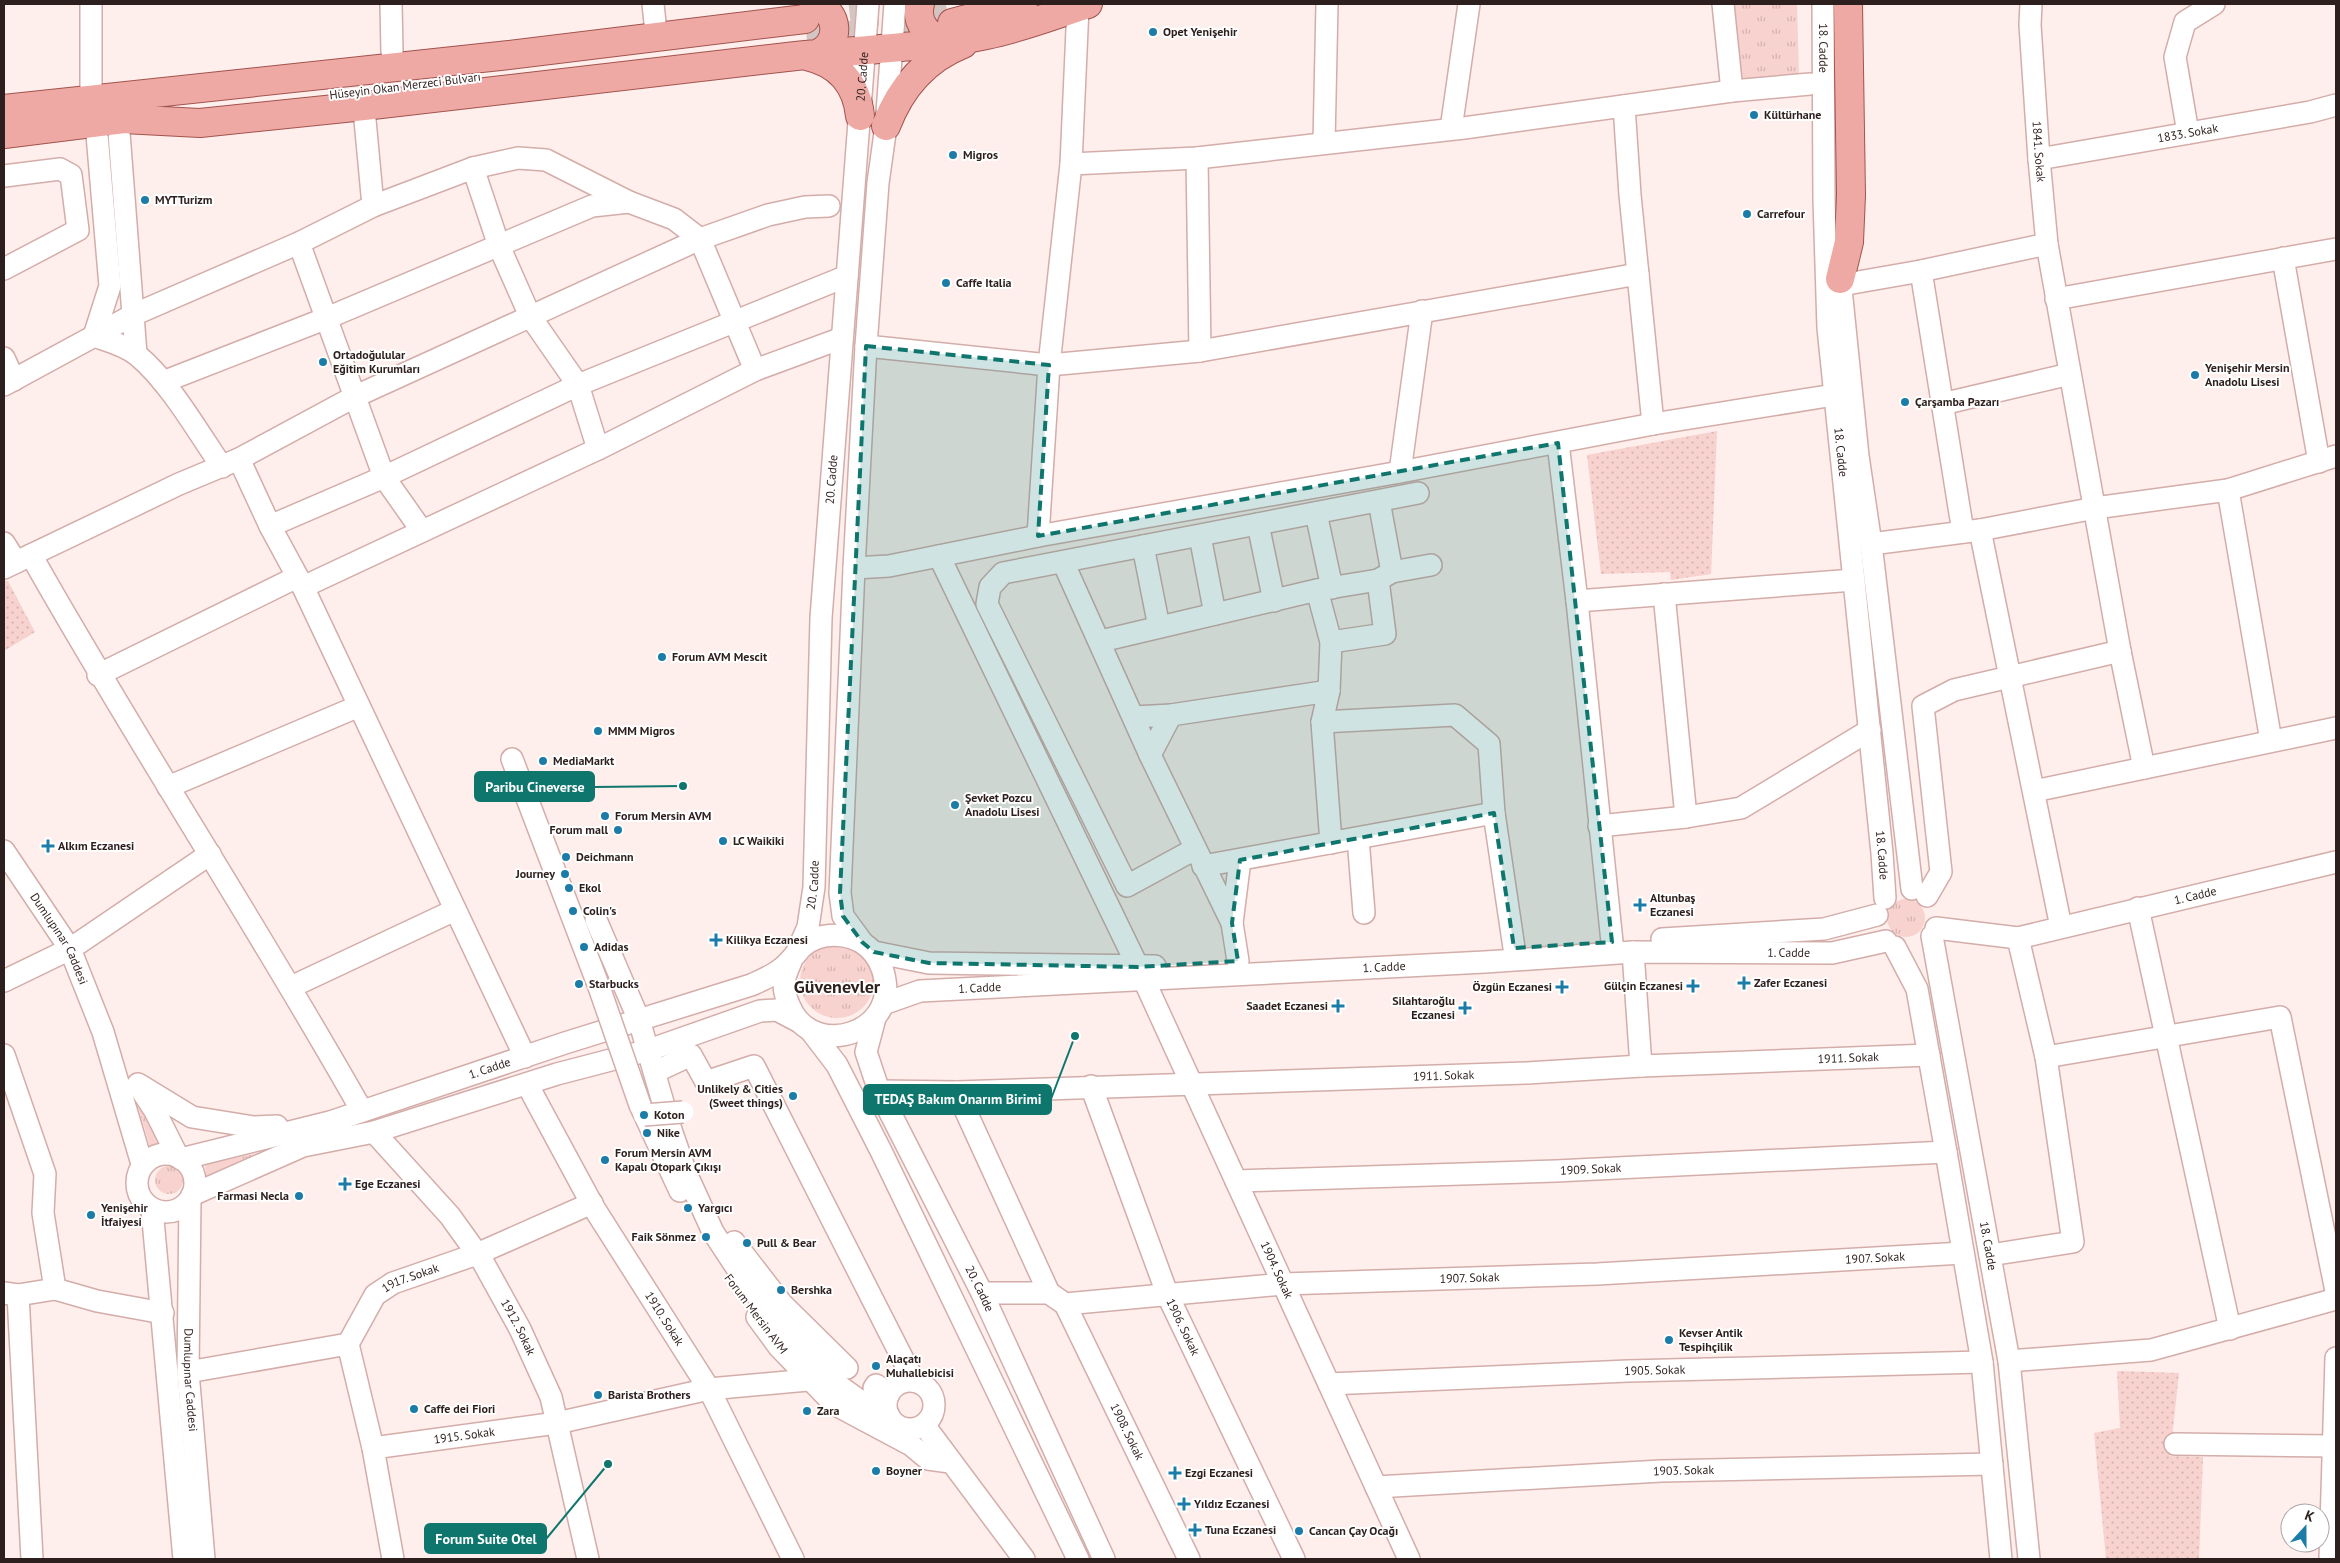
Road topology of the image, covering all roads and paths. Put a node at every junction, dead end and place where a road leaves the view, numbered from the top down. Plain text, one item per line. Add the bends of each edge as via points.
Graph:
1 (91, 4) edge
2 (391, 4) edge
3 (868, 4) edge
4 (895, 4) edge
5 (920, 4) edge
6 (1023, 4) edge
7 (1327, 4) edge
8 (1469, 4) edge
9 (1723, 4) edge
10 (1809, 4) edge
11 (1823, 4) edge
12 (1837, 4) edge
13 (1848, 4) edge
14 (2031, 4) edge
15 (2214, 4) edge
16 (1083, 5) edge
17 (654, 13) edge
18 (801, 23) edge
19 (949, 32) junction
20 (983, 36) junction
21 (893, 47) junction
22 (866, 50) junction
23 (392, 52) junction
24 (1810, 84) junction
25 (1732, 91) junction
26 (2336, 105) edge
27 (1624, 106) junction
28 (4, 109) edge
29 (106, 112) junction
30 (860, 116) junction
31 (366, 120) dead end
32 (886, 126) junction
33 (1450, 128) junction
34 (2188, 133) junction
35 (4, 134) edge
36 (1324, 143) junction
37 (1197, 158) junction
38 (2039, 159) junction
39 (1071, 164) junction
40 (472, 168) junction
41 (4, 176) edge
42 (629, 202) junction
43 (373, 206) junction
44 (829, 206) dead end
45 (700, 240) junction
46 (299, 243) junction
47 (2047, 244) junction
48 (499, 246) junction
49 (2336, 249) edge
50 (2283, 258) junction
51 (4, 269) edge
52 (1920, 271) junction
53 (1638, 274) junction
54 (847, 276) junction
55 (1840, 282) junction
56 (2056, 298) junction
57 (1422, 310) junction
58 (133, 315) junction
59 (530, 316) junction
60 (327, 318) junction
61 (735, 320) junction
62 (94, 336) junction
63 (842, 338) junction
64 (866, 346) junction
65 (1200, 351) junction
66 (136, 354) junction
67 (4, 358) edge
68 (1830, 364) junction
69 (1049, 365) junction
70 (755, 370) junction
71 (2070, 374) junction
72 (9, 382) edge
73 (163, 382) junction
74 (578, 385) junction
75 (1834, 395) junction
76 (354, 397) junction
77 (1942, 404) junction
78 (1654, 424) junction
79 (1558, 443) junction
80 (598, 449) junction
81 (2328, 458) edge
82 (230, 463) junction
83 (1400, 472) junction
84 (384, 477) junction
85 (2228, 490) junction
86 (1418, 493) dead end
87 (1379, 501) junction
88 (2095, 508) junction
89 (1316, 513) junction
90 (1258, 524) junction
91 (270, 526) junction
92 (422, 531) junction
93 (1972, 531) junction
94 (1038, 536) junction
95 (1200, 536) junction
96 (4, 543) edge
97 (1871, 544) junction
98 (1143, 546) junction
99 (939, 556) junction
100 (17, 562) edge
101 (1063, 562) junction
102 (1431, 565) dead end
103 (854, 568) junction
104 (1385, 576) junction
105 (1854, 580) junction
106 (300, 582) junction
107 (1325, 589) junction
108 (1664, 594) junction
109 (1274, 601) junction
110 (1577, 601) junction
111 (1216, 614) junction
112 (1159, 628) junction
113 (1127, 635) junction
114 (1100, 641) junction
115 (1331, 642) junction
116 (2120, 651) junction
117 (98, 675) junction
118 (2010, 675) junction
119 (1118, 680) junction
120 (1329, 691) junction
121 (359, 706) junction
122 (1170, 715) junction
123 (1134, 717) junction
124 (1322, 722) junction
125 (2336, 728) edge
126 (1870, 730) junction
127 (2271, 741) junction
128 (1150, 755) junction
129 (512, 760) dead end
130 (2144, 768) junction
131 (168, 787) junction
132 (2034, 791) junction
133 (1494, 813) junction
134 (1686, 817) junction
135 (1598, 826) junction
136 (1358, 838) junction
137 (1331, 843) junction
138 (4, 850) edge
139 (210, 854) junction
140 (1199, 858) junction
141 (1240, 860) junction
142 (2336, 862) edge
143 (1919, 893) junction
144 (1881, 906) junction
145 (2138, 908) junction
146 (455, 910) junction
147 (1364, 913) dead end
148 (596, 920) dead end
149 (1232, 923) junction
150 (2060, 927) junction
151 (1934, 932) junction
152 (2018, 938) junction
153 (1612, 942) junction
154 (1891, 944) junction
155 (868, 947) junction
156 (1514, 948) junction
157 (70, 949) junction
158 (1633, 952) junction
159 (794, 956) junction
160 (1238, 961) junction
161 (1141, 974) junction
162 (4, 981) edge
163 (291, 987) junction
164 (879, 1011) junction
165 (639, 1020) junction
166 (805, 1026) junction
167 (104, 1032) junction
168 (2165, 1036) junction
169 (649, 1050) junction
170 (4, 1055) edge
171 (1929, 1055) junction
172 (524, 1057) junction
173 (2046, 1057) junction
174 (1641, 1066) junction
175 (655, 1072) junction
176 (138, 1084) junction
177 (527, 1084) junction
178 (1192, 1084) junction
179 (1091, 1086) junction
180 (880, 1090) junction
181 (957, 1092) junction
182 (642, 1110) junction
183 (362, 1111) junction
184 (330, 1122) junction
185 (374, 1132) junction
186 (1946, 1152) junction
187 (179, 1158) junction
188 (142, 1164) junction
189 (1236, 1181) junction
190 (191, 1198) junction
191 (592, 1203) junction
192 (152, 1209) junction
193 (1963, 1253) junction
194 (477, 1254) junction
195 (1990, 1255) junction
196 (1283, 1284) junction
197 (55, 1289) junction
198 (2336, 1291) edge
199 (982, 1293) junction
200 (11, 1294) edge
201 (1168, 1296) junction
202 (1057, 1298) junction
203 (2336, 1299) edge
204 (163, 1313) junction
205 (2230, 1329) junction
206 (348, 1344) junction
207 (2336, 1358) edge
208 (2009, 1361) junction
209 (1982, 1362) junction
210 (188, 1372) junction
211 (828, 1375) junction
212 (914, 1381) junction
213 (1329, 1384) junction
214 (708, 1389) junction
215 (889, 1416) junction
216 (557, 1423) junction
217 (924, 1425) junction
218 (2175, 1444) dead end
219 (2335, 1446) edge
220 (373, 1448) junction
221 (950, 1462) junction
222 (1992, 1464) junction
223 (1376, 1488) junction
224 (2334, 1535) edge
225 (32, 1559) edge
226 (184, 1559) edge
227 (204, 1559) edge
228 (394, 1559) edge
229 (588, 1559) edge
230 (793, 1559) edge
231 (1024, 1559) edge
232 (1078, 1559) edge
233 (1104, 1559) edge
234 (1189, 1559) edge
235 (1294, 1559) edge
236 (1409, 1559) edge
237 (2001, 1559) edge
238 (2029, 1559) edge
239 (2330, 1559) edge

1 - 29 street
2 - 23 street
3 - 22 street, 20. Cadde
4 - 21 street
5 - 19 main road via 923,28 934,37
6 - 19 main road
7 - 36 street
8 - 33 street
9 - 25 street
10 - 24 street
11 - 68 street, 18. Cadde via 1824,200
12 - 55 street, 18. Cadde via 1836,179
13 - 55 main road via 1851,195 1849,242
14 - 38 street, 1841. Sokak
15 - 34 street via 2185,22 2175,57
16 - 20 main road
16 - 39 street
17 - 18 main road
17 - 23 main road
18 - 22 main road
18 - 29 main road, Hüseyin Okan Merzeci Bulvarı via 500,56
18 - 29 main road via 364,106 200,123
18 - 30 main road via 819,59 839,70 852,87
19 - 20 main road
19 - 21 main road
20 - 32 main road via 951,48 925,67 904,89
21 - 22 main road
21 - 32 street
22 - 30 street, 20. Cadde
23 - 29 main road via 169,77
24 - 25 street
24 - 68 street via 1815,288
25 - 27 street
26 - 34 street, 1833. Sokak
27 - 33 street
27 - 53 street
28 - 29 main road, Hüseyin Okan Merzeci Bulvarı
29 - 35 main road, Hüseyin Okan Merzeci Bulvarı
29 - 58 street
29 - 62 street via 110,286
30 - 54 street, 20. Cadde
31 - 43 street
32 - 64 street via 878,183
33 - 36 street
34 - 38 street, 1833. Sokak
36 - 37 street
37 - 39 street
37 - 65 street
38 - 47 street, 1841. Sokak
39 - 69 street
40 - 42 street via 518,158 546,160
40 - 43 street
40 - 48 street
41 - 51 street via 60,169 71,175 78,230
42 - 45 street via 674,219
42 - 48 street via 592,206
43 - 46 street
44 - 45 street via 805,207 768,215
45 - 59 street
45 - 61 street
46 - 58 street
46 - 60 street
47 - 52 street
47 - 56 street, 1841. Sokak
48 - 59 street
48 - 60 street
49 - 50 street
50 - 56 street
50 - 81 street
52 - 55 street
52 - 77 street
53 - 57 street
53 - 78 street
54 - 61 street
54 - 63 street, 20. Cadde
55 - 97 street, 18. Cadde via 1858,456
56 - 71 street, 1841. Sokak
57 - 65 street
57 - 83 street
58 - 62 street
58 - 66 street
59 - 74 street
59 - 76 street
60 - 73 street
60 - 76 street
61 - 70 street
61 - 74 street
62 - 66 street
62 - 72 street
63 - 70 street
63 - 159 street, 20. Cadde via 821,618 814,887 808,927
64 - 69 street
64 - 103 street
65 - 69 street
66 - 73 street
67 - 72 street
68 - 75 street, 18. Cadde
69 - 94 street
70 - 80 street
71 - 77 street
71 - 88 street, 1841. Sokak
73 - 82 street
74 - 80 street
74 - 84 street
75 - 78 street
75 - 105 street, 18. Cadde
76 - 82 street
76 - 84 street
77 - 93 street
78 - 79 street
79 - 83 street
79 - 110 street
80 - 92 street
81 - 85 street
82 - 91 street
82 - 100 street
83 - 94 street
84 - 91 street
84 - 92 street
85 - 88 street
85 - 127 street
86 - 87 street
87 - 89 street
87 - 104 street
88 - 93 street
88 - 116 street, 1841. Sokak
89 - 90 street
89 - 107 street
90 - 95 street
90 - 109 street
91 - 106 street
92 - 106 street
93 - 97 street
93 - 118 street
94 - 99 street
95 - 98 street
95 - 111 street
96 - 100 street
97 - 143 street, 18. Cadde
98 - 101 street
98 - 112 street
99 - 103 street via 889,566
99 - 161 street, 1904. Sokak
100 - 117 street
101 - 114 street
101 - 140 street via 1003,573 990,586 987,604 1127,886
102 - 104 street
103 - 155 street via 840,893 843,916
104 - 107 street
104 - 115 street via 1385,634
105 - 108 street
105 - 126 street, 18. Cadde
106 - 117 street
106 - 121 street
107 - 109 street
107 - 115 street
108 - 110 street
108 - 134 street
109 - 111 street
110 - 135 street
111 - 112 street
112 - 113 street
113 - 114 street
113 - 119 street
114 - 119 street
115 - 120 street
116 - 118 street
116 - 130 street, 1841. Sokak
117 - 131 street
118 - 132 street
118 - 143 street via 1954,690 1922,706 1942,872
119 - 123 street
120 - 122 street
120 - 124 street
121 - 131 street
121 - 146 street
122 - 123 street
122 - 128 street
123 - 128 street
124 - 133 street via 1455,715 1489,744
124 - 137 street
125 - 127 street
126 - 134 street via 1741,808
126 - 144 street, 18. Cadde
127 - 130 street
128 - 140 street
129 - 182 street, bridge via 599,987
130 - 132 street
131 - 139 street
132 - 150 street
133 - 136 street
133 - 156 street
134 - 135 street
135 - 153 street
136 - 137 street
136 - 147 street
137 - 141 street
138 - 157 street, Dumlupınar Caddesi
139 - 157 street
139 - 163 street
140 - 141 street
140 - 149 street
141 - 149 street
142 - 145 street, 1. Cadde
143 - 144 street via 1893,892
143 - 151 street via 1936,911
144 - 153 street, 1. Cadde via 1824,929
144 - 154 street via 1878,929
145 - 150 street, 1. Cadde
145 - 168 street
146 - 163 street
146 - 172 street
148 - 165 street, Forum Mersin AVM
149 - 160 street
150 - 152 street, 1. Cadde
151 - 152 street, 1. Cadde
151 - 154 street via 1925,943 1915,948 1905,949
151 - 195 street, 18. Cadde
152 - 173 street
153 - 156 street, 1. Cadde
154 - 158 street, 1. Cadde via 1832,953
154 - 171 street, 18. Cadde via 1917,989
155 - 159 street via 844,935 825,936 803,946
155 - 161 street, 1. Cadde via 929,963
155 - 164 street via 883,969 886,986
156 - 160 street, 1. Cadde
157 - 162 street
157 - 167 street, Dumlupınar Caddesi
158 - 161 street, 1. Cadde via 1485,962
158 - 174 street
159 - 165 street, 1. Cadde via 779,971 751,985
159 - 166 street via 784,984 786,1000
160 - 161 street, 1. Cadde
161 - 164 street, 1. Cadde via 920,992
161 - 178 street, 1904. Sokak
163 - 183 street
164 - 166 street via 862,1029 845,1036 828,1036
164 - 180 street, 20. Cadde via 866,1052
165 - 169 street, Forum Mersin AVM
165 - 172 street, 1. Cadde
166 - 169 street via 777,1010 760,1011
166 - 232 street via 837,1065
167 - 176 street, Dumlupınar Caddesi
167 - 188 street, Dumlupınar Caddesi
168 - 173 street
168 - 198 street via 2280,1016
168 - 205 street
169 - 175 street, Forum Mersin AVM
169 - 177 street
170 - 197 street via 45,1174 43,1213
171 - 174 street, 1911. Sokak
171 - 186 street, 18. Cadde
172 - 183 street, 1. Cadde
173 - 195 street via 2073,1242
174 - 178 street, 1911. Sokak
175 - 211 street, Forum Mersin AVM via 686,1173 713,1232 746,1282 791,1337
175 - 212 street via 691,1055 706,1082 754,1066
176 - 184 street via 192,1117 254,1127
176 - 187 street, Dumlupınar Caddesi
177 - 185 street
177 - 191 street, 1910. Sokak
178 - 179 street, 1911. Sokak
178 - 189 street, 1904. Sokak
179 - 181 street, 1911. Sokak
179 - 201 street, 1906. Sokak
180 - 181 street, 1911. Sokak
180 - 199 street, 20. Cadde
181 - 202 street, 1908. Sokak
182 - 211 street, Forum Mersin AVM via 714,1258 779,1347
182 - 211 street, Forum Mersin AVM, bridge via 683,1112 688,1145 733,1240 782,1304
183 - 184 street, 1. Cadde
184 - 187 street, 1. Cadde
185 - 190 street via 303,1146
185 - 194 street, 1912. Sokak via 450,1216
186 - 189 street, 1909. Sokak via 1565,1171
186 - 193 street, 18. Cadde
187 - 188 street via 165,1154
187 - 190 street via 193,1173 195,1182
188 - 192 street via 138,1174 138,1194
189 - 196 street, 1904. Sokak
190 - 192 street via 176,1210
190 - 210 street, Dumlupınar Caddesi
191 - 194 street, 1917. Sokak
191 - 214 street, 1910. Sokak
192 - 204 street, Dumlupınar Caddesi
193 - 196 street, 1907. Sokak via 1597,1274
193 - 209 street, 18. Cadde
194 - 206 street, 1917. Sokak via 393,1284 375,1295
194 - 216 street, 1912. Sokak via 520,1329 551,1398
195 - 208 street, 18. Cadde
196 - 201 street, 1907. Sokak
196 - 213 street, 1904. Sokak
197 - 200 street
197 - 204 street
199 - 202 street, 1907. Sokak
199 - 233 street, 20. Cadde
200 - 225 street
201 - 202 street, 1907. Sokak
201 - 235 street, 1906. Sokak
202 - 234 street, 1908. Sokak
203 - 205 street
204 - 226 street, Dumlupınar Caddesi
205 - 208 street via 2151,1350
206 - 210 street
206 - 220 street
207 - 219 street
208 - 238 street, 18. Cadde
209 - 213 street, 1905. Sokak via 1628,1371
209 - 222 street, 18. Cadde
210 - 227 street, Dumlupınar Caddesi
211 - 214 street, 1915. Sokak
211 - 215 street, Forum Mersin AVM via 863,1403
211 - 221 street, Forum Mersin AVM via 834,1404 911,1445 928,1459
212 - 215 street via 899,1383 882,1391
212 - 217 street via 928,1388 934,1404 930,1419
213 - 223 street, 1904. Sokak
214 - 216 street, 1915. Sokak
214 - 230 street, 1910. Sokak
215 - 217 street via 900,1426
216 - 220 street, 1915. Sokak
216 - 229 street, 1912. Sokak
217 - 221 street
218 - 219 street
219 - 224 street
220 - 228 street
221 - 231 street
222 - 223 street, 1903. Sokak via 1661,1470
222 - 237 street, 18. Cadde
223 - 236 street, 1904. Sokak
224 - 239 street

